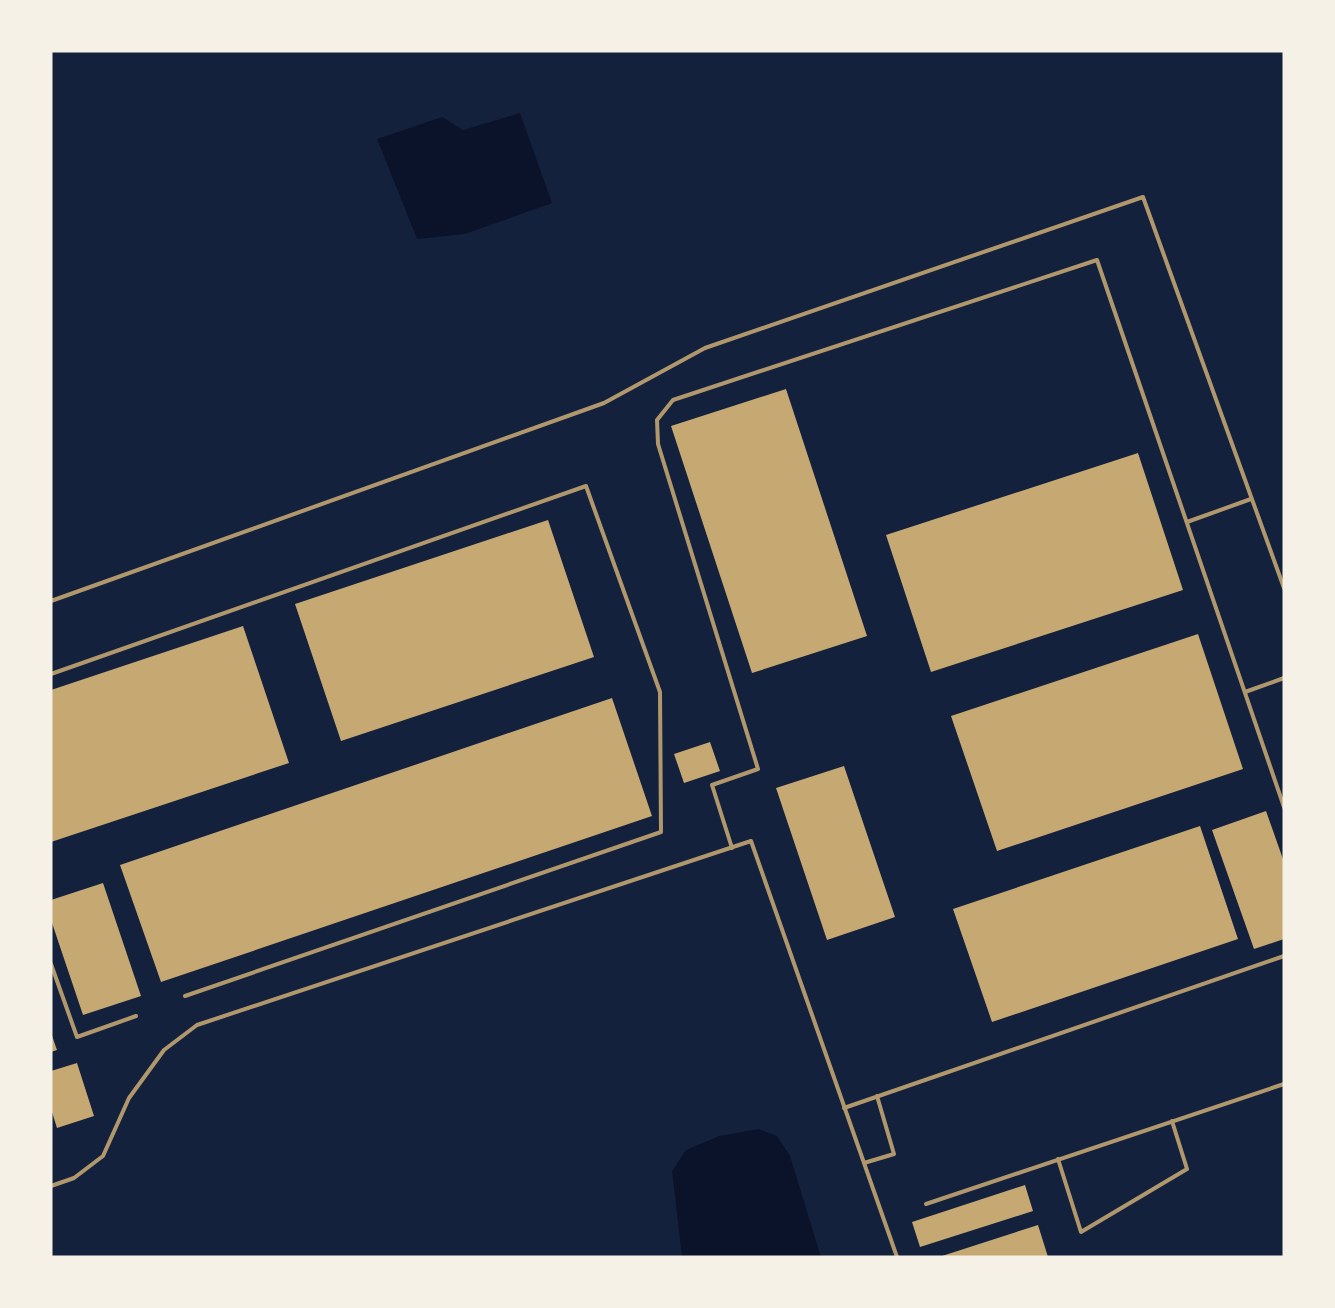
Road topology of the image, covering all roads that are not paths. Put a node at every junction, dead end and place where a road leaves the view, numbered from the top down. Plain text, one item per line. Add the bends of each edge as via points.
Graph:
1 (1251, 499) junction
2 (1187, 522) junction
3 (1284, 588) edge
4 (51, 601) edge
5 (51, 674) edge
6 (1284, 678) edge
7 (1245, 692) junction
8 (1284, 806) edge
9 (732, 848) junction
10 (1284, 956) edge
11 (51, 964) edge
12 (185, 996) dead end
13 (136, 1016) dead end
14 (1284, 1084) edge
15 (877, 1096) junction
16 (844, 1108) junction
17 (1172, 1121) junction
18 (1058, 1160) junction
19 (864, 1163) junction
20 (51, 1186) edge
21 (926, 1204) dead end
22 (897, 1257) edge

1 - 2 lane
1 - 3 lane
1 - 4 lane via 1143,196 705,348 604,403
2 - 7 lane
2 - 9 lane via 1097,260 673,400 657,420 658,444 758,769 712,785
5 - 12 lane via 586,486 660,692 661,832
6 - 7 lane
7 - 8 lane
9 - 16 lane via 751,841
9 - 20 lane via 197,1024 164,1050 129,1098 103,1156 74,1178
10 - 15 lane
11 - 13 lane via 77,1037
14 - 17 lane
15 - 16 lane
15 - 19 lane via 894,1154
16 - 19 lane
17 - 18 lane
17 - 18 lane via 1187,1169 1081,1232
18 - 21 lane
19 - 22 lane

